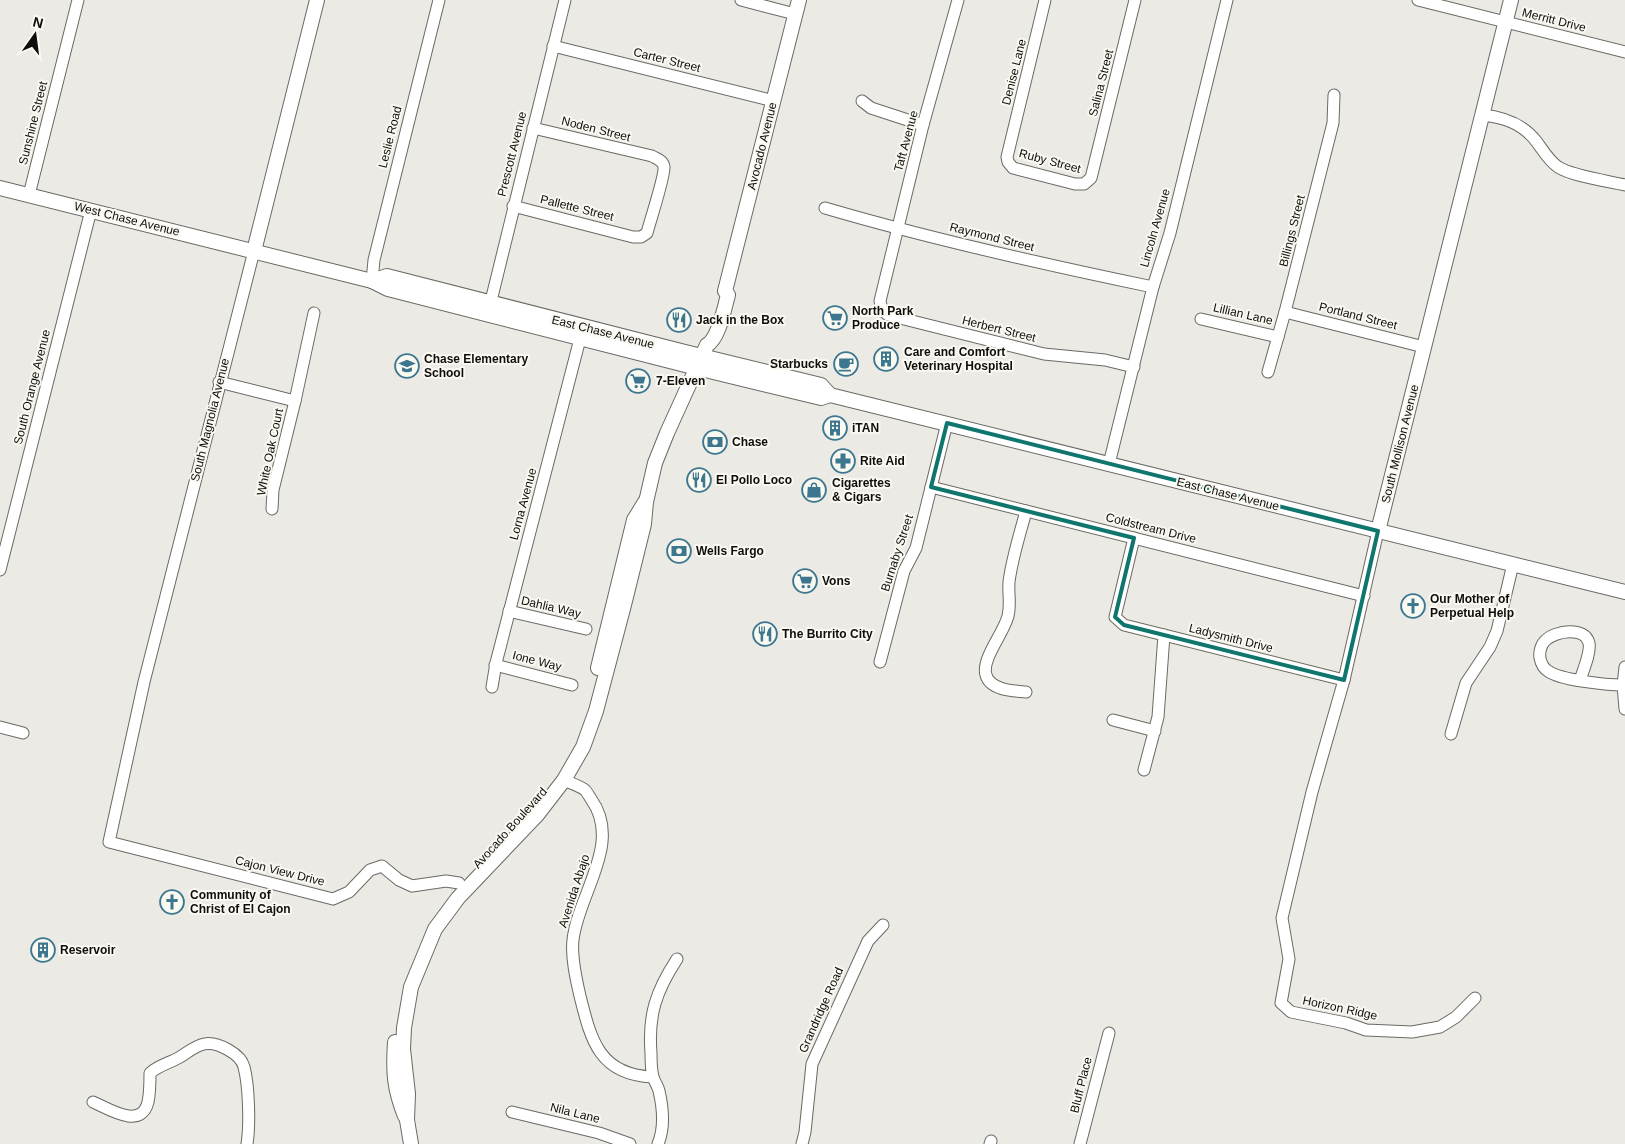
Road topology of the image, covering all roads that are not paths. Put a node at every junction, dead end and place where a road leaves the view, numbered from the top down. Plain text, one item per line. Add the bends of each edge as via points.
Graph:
1 (78, 0) edge
2 (318, 0) edge
3 (439, 0) edge
4 (565, 0) edge
5 (741, 0) edge
6 (958, 0) edge
7 (1045, 0) edge
8 (1136, 0) edge
9 (1227, 0) edge
10 (1418, 0) edge
11 (1511, 0) edge
12 (797, 7) edge
13 (1505, 23) junction
14 (553, 46) junction
15 (1625, 52) edge
16 (1334, 95) dead end
17 (774, 101) junction
18 (862, 101) dead end
19 (1482, 115) junction
20 (923, 125) junction
21 (533, 128) junction
22 (1009, 150) joint
23 (1092, 174) joint
24 (1625, 185) edge
25 (0, 188) edge
26 (29, 195) junction
27 (513, 206) junction
28 (825, 208) dead end
29 (91, 210) junction
30 (898, 229) junction
31 (633, 237) joint
32 (254, 251) junction
33 (372, 281) junction
34 (1153, 287) junction
35 (883, 289) joint
36 (489, 308) junction
37 (1285, 312) junction
38 (314, 313) dead end
39 (1201, 319) dead end
40 (582, 332) junction
41 (1278, 337) junction
42 (1424, 347) junction
43 (702, 357) junction
44 (1134, 367) junction
45 (1268, 372) dead end
46 (219, 382) junction
47 (295, 401) junction
48 (948, 423) junction
49 (1109, 464) junction
50 (931, 487) junction
51 (646, 502) junction
52 (272, 509) dead end
53 (1026, 511) junction
54 (1378, 531) junction
55 (1134, 538) junction
56 (1513, 564) junction
57 (0, 570) edge
58 (1625, 592) edge
59 (1364, 596) junction
60 (509, 611) junction
61 (586, 629) dead end
62 (1164, 635) junction
63 (880, 662) dead end
64 (495, 665) junction
65 (1625, 667) edge
66 (1344, 680) junction
67 (1580, 680) junction
68 (572, 685) dead end
69 (1623, 685) junction
70 (492, 688) dead end
71 (1026, 692) dead end
72 (1625, 709) edge
73 (1113, 720) dead end
74 (0, 728) edge
75 (1155, 731) junction
76 (23, 733) dead end
77 (1451, 734) dead end
78 (1144, 770) dead end
79 (564, 780) junction
80 (109, 842) joint
81 (459, 884) junction
82 (1289, 887) joint
83 (883, 925) dead end
84 (677, 959) dead end
85 (1475, 998) dead end
86 (1109, 1033) dead end
87 (653, 1077) junction
88 (94, 1102) dead end
89 (512, 1112) dead end
90 (407, 1120) junction
91 (247, 1144) edge
92 (411, 1144) edge
93 (630, 1144) edge
94 (658, 1144) edge
95 (802, 1144) edge
96 (1080, 1144) edge

1 - 26 street, Sunshine Street
2 - 32 main road, South Magnolia Avenue
3 - 33 street, Leslie Road via 374,260
4 - 14 street, Prescott Avenue
5 - 12 street
6 - 20 street, Taft Avenue
7 - 22 street, Denise Lane
8 - 23 street, Salina Street
9 - 34 street, Lincoln Avenue via 1170,233
10 - 13 street, Merritt Drive
11 - 13 main road, South Mollison Avenue
12 - 17 main road, Avocado Avenue
13 - 15 street, Merritt Drive
13 - 19 main road, South Mollison Avenue
14 - 17 street, Carter Street
14 - 21 street, Prescott Avenue
16 - 37 street, Billings Street via 1333,122
17 - 43 main road, Avocado Avenue via 725,291 728,295 721,321
18 - 20 street via 871,108
19 - 24 street via 1506,119 1524,128 1558,167
19 - 42 main road, South Mollison Avenue
20 - 30 street, Taft Avenue
21 - 27 street, Prescott Avenue
21 - 31 street, Noden Street via 660,160 664,167 647,234
22 - 23 street, Ruby Street via 1008,162 1013,168 1075,184 1084,184
25 - 26 main road, West Chase Avenue
26 - 29 main road, West Chase Avenue
27 - 31 street, Pallette Street
27 - 36 street, Prescott Avenue
28 - 30 street, Raymond Street
29 - 32 main road, West Chase Avenue
29 - 57 street, South Orange Avenue
30 - 34 street, Raymond Street
30 - 35 street, Taft Avenue
32 - 33 main road, East Chase Avenue
32 - 46 street, South Magnolia Avenue
33 - 36 main road, East Chase Avenue via 387,276
34 - 44 street, Lincoln Avenue
35 - 44 street, Herbert Street via 880,301 882,310 888,315 1044,354 1105,360
36 - 40 main road, East Chase Avenue
37 - 41 street, Billings Street
37 - 42 street, Portland Street
38 - 47 street, White Oak Court
39 - 41 street, Lillian Lane
40 - 43 main road, East Chase Avenue
40 - 60 street, Lorna Avenue
41 - 45 street, Billings Street
42 - 54 main road, South Mollison Avenue
43 - 48 main road, East Chase Avenue via 821,385 830,395
43 - 51 main road, Avocado Boulevard via 659,454
44 - 49 street, Lincoln Avenue
46 - 47 street, White Oak Court
46 - 80 street, South Magnolia Avenue via 144,682
47 - 52 street, White Oak Court via 273,490
48 - 49 main road, East Chase Avenue
48 - 50 street, Burnaby Street
49 - 54 main road, East Chase Avenue
50 - 53 street, Coldstream Drive
50 - 63 street, Burnaby Street via 916,548 904,571
51 - 79 main road, Avocado Boulevard via 644,524 596,712 583,747
51 - 81 main road, Avocado Boulevard via 634,520 588,709 575,744 557,776 530,809
53 - 55 street, Coldstream Drive
53 - 71 street via 1009,583 1008,616 985,664 985,674 993,685
54 - 56 main road, East Chase Avenue
54 - 59 street, South Mollison Avenue
55 - 59 street, Coldstream Drive
55 - 62 street, Ladysmith Drive via 1115,617 1124,626
56 - 58 main road, East Chase Avenue
56 - 77 street via 1496,631 1466,683
59 - 66 street, South Mollison Avenue
60 - 61 street, Dahlia Way
60 - 64 street, Lorna Avenue
62 - 66 street, Ladysmith Drive
62 - 75 street via 1160,706
64 - 68 street, Ione Way
64 - 70 street, Lorna Avenue
65 - 69 street
66 - 82 street, South Mollison Avenue
67 - 67 street via 1545,668 1540,653 1547,639 1572,631 1586,637 1589,648
67 - 69 street
69 - 72 street
73 - 75 street
74 - 76 street
75 - 78 street
79 - 87 street, Avenida Abajo via 584,790 597,807 603,825 599,860 578,914 572,947 590,1034 599,1052 621,1070 641,1077
79 - 90 main road, Avocado Boulevard via 537,815 458,898 435,929 411,987 404,1028
80 - 81 street, Cajon View Drive via 333,899 349,892 370,870 382,866 412,886 446,881
81 - 90 main road, Avocado Boulevard via 428,925 402,984 394,1068 397,1096
82 - 85 street, Horizon Ridge via 1282,918 1289,959 1281,1003 1291,1012 1366,1030 1412,1032 1440,1027 1456,1017
83 - 95 street, Grandridge Road via 868,940 812,1064
84 - 87 street via 663,980 651,1012 649,1029
86 - 96 street, Bluff Place
87 - 94 street via 659,1089 663,1124
88 - 91 street via 125,1117 136,1116 144,1111 148,1102 150,1073 196,1046 217,1044 230,1050 244,1065
89 - 93 street, Nila Lane
90 - 92 main road, Avocado Boulevard

